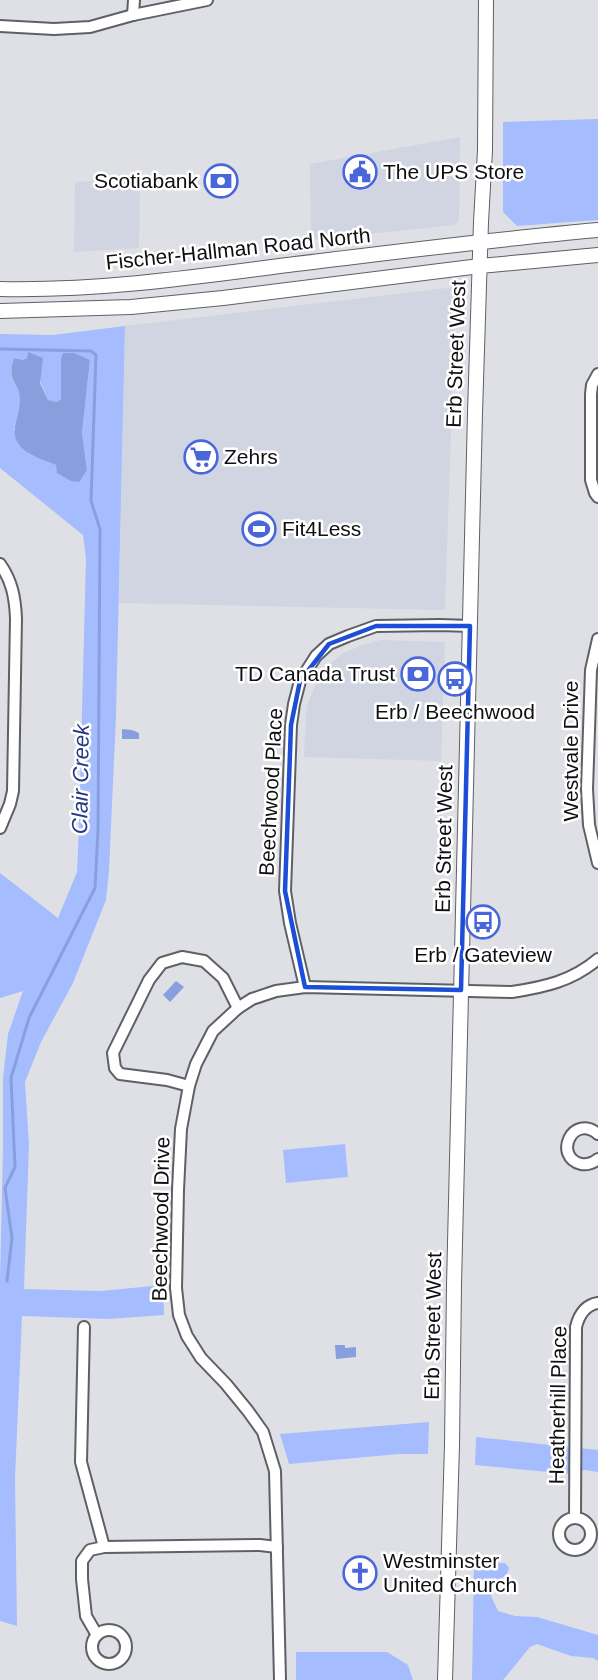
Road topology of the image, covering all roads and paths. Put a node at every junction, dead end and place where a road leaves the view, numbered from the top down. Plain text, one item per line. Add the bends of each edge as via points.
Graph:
1 (134, 0) edge
2 (207, 0) edge
3 (486, 0) edge
4 (133, 15) junction
5 (0, 26) edge
6 (598, 230) edge
7 (480, 241) junction
8 (598, 255) edge
9 (480, 266) junction
10 (0, 289) edge
11 (0, 311) edge
12 (598, 374) edge
13 (598, 497) edge
14 (0, 564) edge
15 (470, 626) junction
16 (598, 639) edge
17 (0, 828) edge
18 (598, 863) edge
19 (598, 959) edge
20 (305, 987) junction
21 (461, 990) junction
22 (238, 1008) junction
23 (189, 1086) junction
24 (598, 1134) edge
25 (598, 1159) edge
26 (598, 1303) edge
27 (84, 1327) dead end
28 (575, 1518) dead end
29 (104, 1547) junction
30 (277, 1547) junction
31 (97, 1635) dead end
32 (280, 1680) edge
33 (445, 1680) edge

1 - 4 street
2 - 4 street
3 - 7 main road, Erb Street West
4 - 5 street via 90,27
6 - 7 main road, Fischer-Hallman Road North
7 - 9 main road, Erb Street West
7 - 10 main road, Fischer-Hallman Road North via 123,284
8 - 9 main road, Fischer-Hallman Road North
9 - 11 main road, Fischer-Hallman Road North via 142,306
9 - 15 main road, Erb Street West
12 - 13 street via 591,394 591,480
14 - 17 street via 14,595 16,618 13,791
15 - 20 street, Beechwood Place via 376,626 329,644 300,681 291,724 285,891
15 - 21 main road, Erb Street West
16 - 18 street, Westvale Drive via 591,670 587,789 589,825
19 - 21 street, Beechwood Drive via 568,979 545,987 512,992
20 - 21 street, Beechwood Drive
20 - 22 street, Beechwood Drive via 268,993
21 - 33 main road, Erb Street West
22 - 23 street, Beechwood Drive via 213,1031
22 - 23 street via 223,978 204,961 182,957 162,963 149,980 113,1053 115,1068 120,1074
23 - 30 street, Beechwood Drive via 179,1170 179,1315 201,1358 263,1432 275,1471
24 - 25 street via 581,1128 569,1137 567,1147 578,1163 589,1164
26 - 28 street, Heatherhill Place via 583,1310 576,1327
27 - 29 street via 81,1462
29 - 30 street
29 - 31 street via 90,1550 82,1561 86,1616
30 - 32 street, Beechwood Drive

